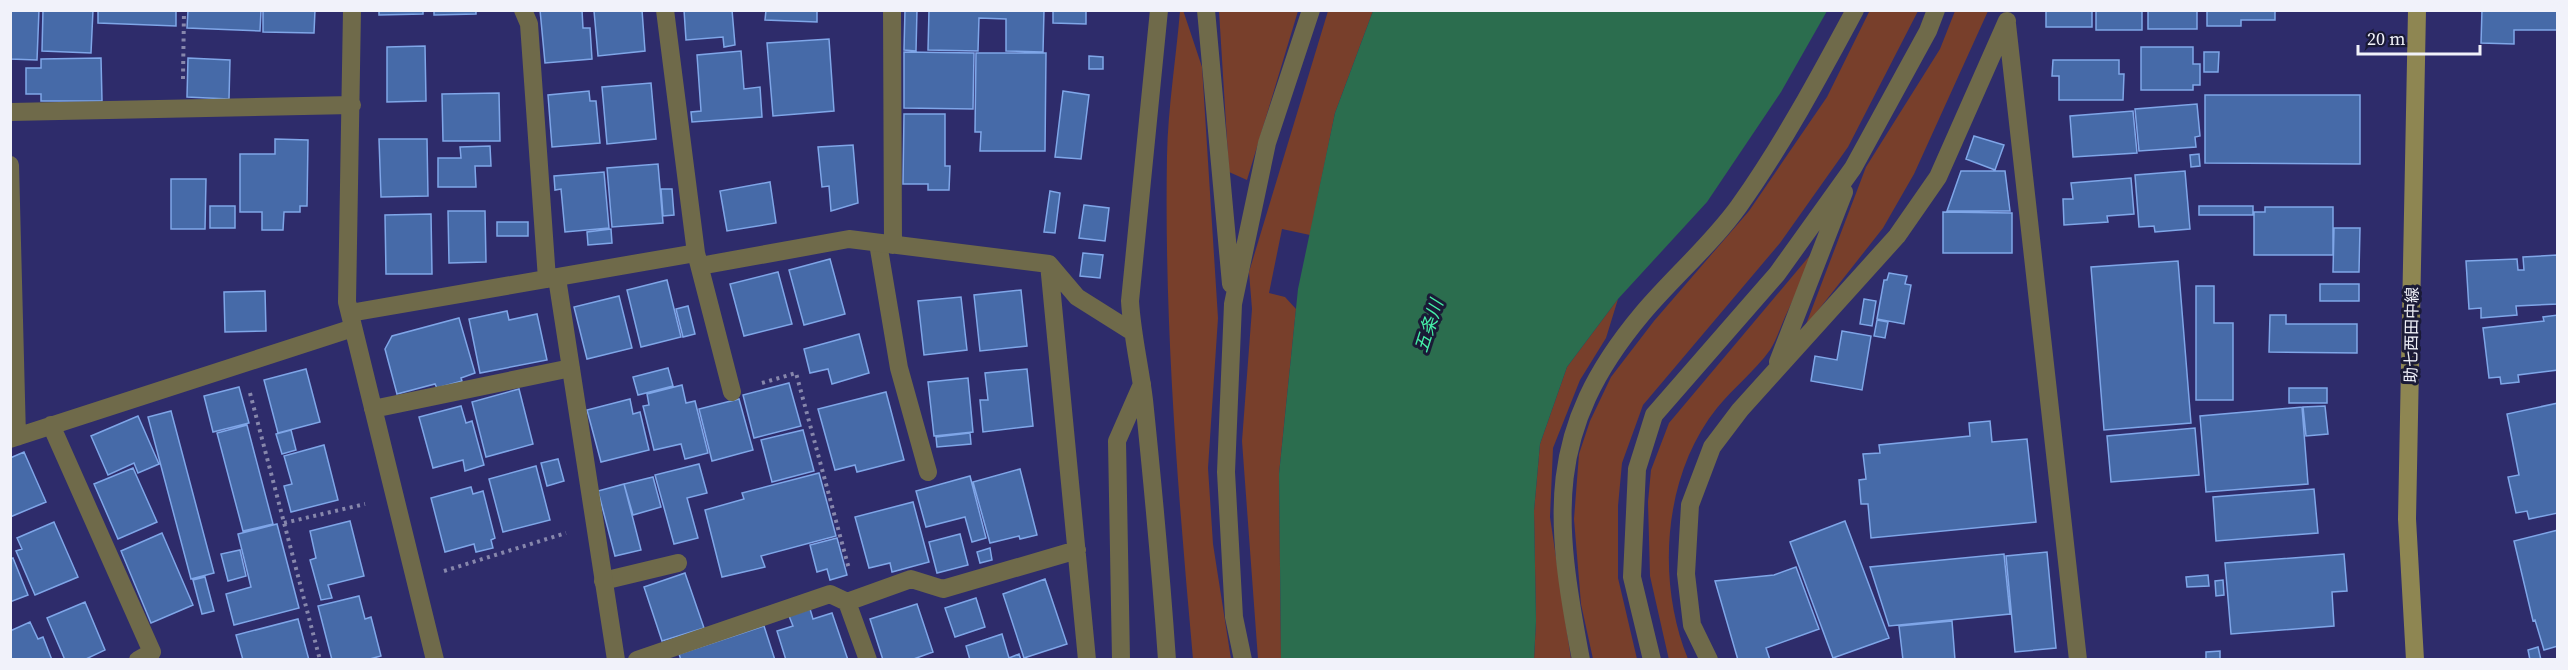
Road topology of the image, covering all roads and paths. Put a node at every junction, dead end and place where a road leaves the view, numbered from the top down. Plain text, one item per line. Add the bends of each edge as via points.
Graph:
1 (184, 10) edge
2 (352, 10) edge
3 (523, 10) edge
4 (665, 10) edge
5 (892, 10) edge
6 (1206, 10) edge
7 (1311, 10) edge
8 (1854, 10) edge
9 (1936, 10) edge
10 (2417, 10) edge
11 (1156, 14) edge
12 (2009, 16) edge
13 (352, 105) junction
14 (183, 109) junction
15 (10, 112) edge
16 (10, 165) edge
17 (1853, 168) junction
18 (886, 244) junction
19 (698, 260) junction
20 (1049, 264) junction
21 (552, 278) junction
22 (1233, 304) junction
23 (351, 320) junction
24 (1131, 331) junction
25 (242, 363) junction
26 (571, 368) junction
27 (1774, 372) junction
28 (1142, 384) junction
29 (732, 392) joint
30 (373, 409) junction
31 (51, 425) junction
32 (14, 438) edge
33 (928, 472) dead end
34 (394, 497) junction
35 (284, 523) junction
36 (594, 525) junction
37 (1077, 550) junction
38 (678, 563) dead end
39 (415, 580) junction
40 (603, 581) junction
41 (852, 599) junction
42 (138, 660) edge
43 (320, 660) edge
44 (435, 660) edge
45 (616, 660) edge
46 (637, 660) edge
47 (868, 660) edge
48 (1087, 660) edge
49 (1121, 660) edge
50 (1167, 660) edge
51 (1243, 660) edge
52 (1581, 660) edge
53 (1652, 660) edge
54 (1710, 660) edge
55 (2078, 660) edge
56 (2415, 660) edge

1 - 14 path
2 - 13 street
3 - 21 street via 528,24
4 - 19 street
5 - 18 street
6 - 22 street
7 - 22 street via 1267,143
8 - 52 street via 1810,93 1738,207 1641,315 1597,374 1575,422 1565,464 1562,518
9 - 17 street
10 - 56 main road, 助七西田中線 via 2407,519
11 - 24 street via 1130,301
12 - 27 street via 1938,177 1897,236
12 - 55 street
13 - 14 street
13 - 23 street via 347,302
14 - 15 street
16 - 32 street
17 - 27 street
17 - 53 street via 1777,274 1654,415 1637,469 1632,577
18 - 19 street via 849,239
18 - 20 street
18 - 33 street via 899,368
19 - 21 street
19 - 29 street
20 - 24 street via 1077,297
20 - 37 street
21 - 23 street
21 - 26 street
22 - 51 street via 1226,472 1234,617
23 - 25 street
23 - 30 street
24 - 28 street
25 - 31 street
25 - 35 path
26 - 30 street
26 - 36 street
27 - 54 street via 1712,447 1690,505 1686,574 1692,625
28 - 49 street via 1117,441
28 - 50 street via 1160,548
29 - 41 path via 796,373
30 - 34 street
31 - 32 street
31 - 42 street via 152,652
34 - 35 path
34 - 39 street
35 - 43 path
36 - 39 path
36 - 40 street
37 - 41 street via 943,589 911,579
37 - 48 street
38 - 40 street
39 - 44 street
40 - 45 street
41 - 46 street via 830,594
41 - 47 street

